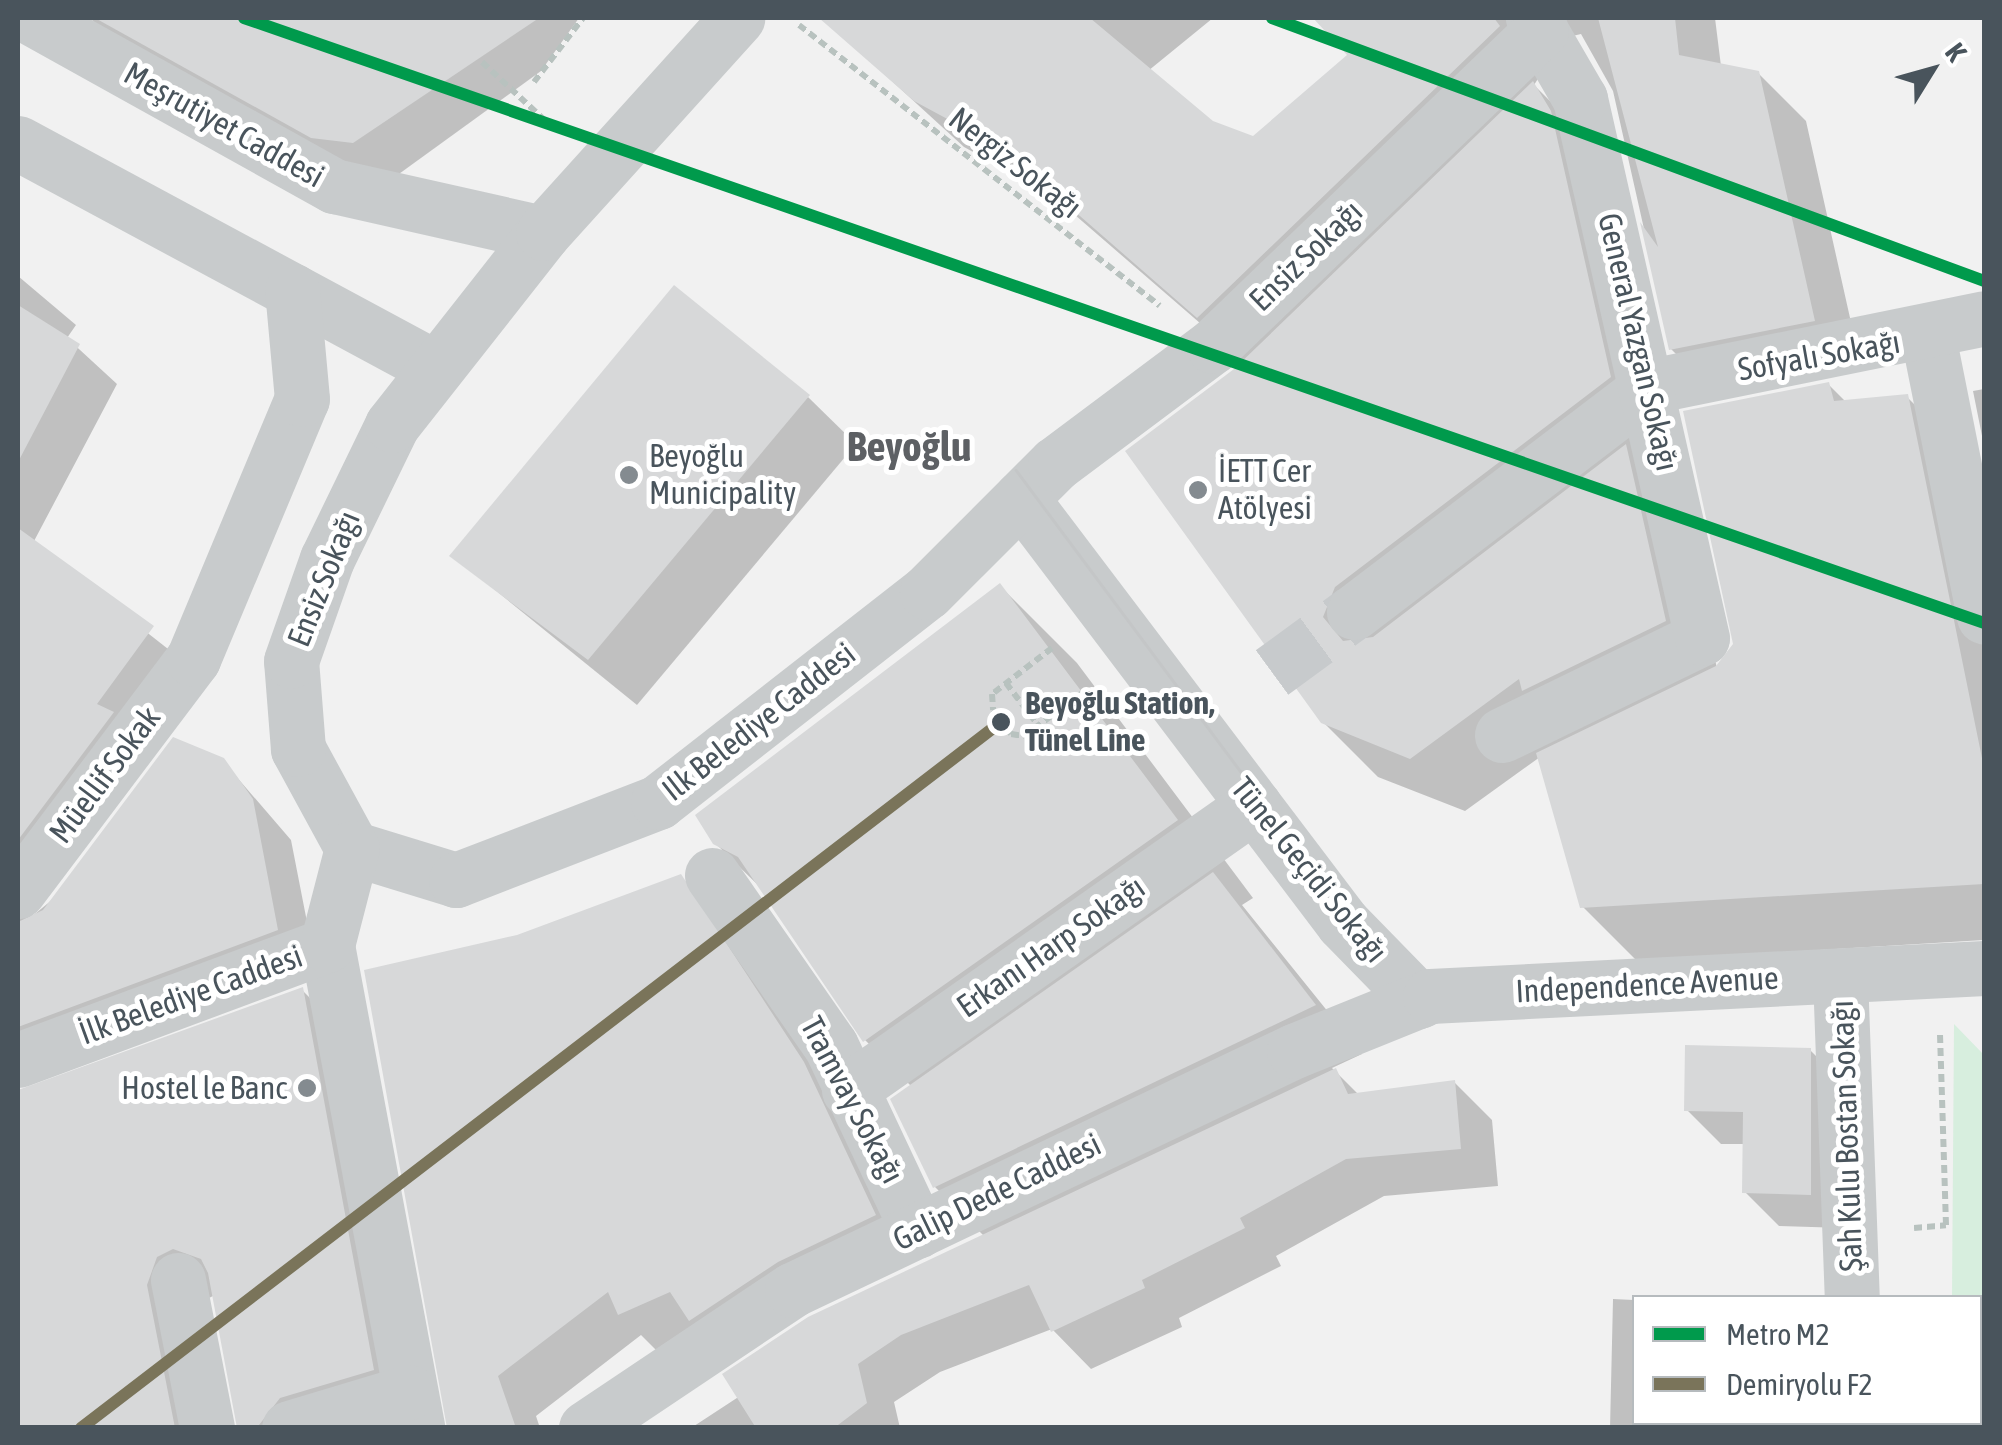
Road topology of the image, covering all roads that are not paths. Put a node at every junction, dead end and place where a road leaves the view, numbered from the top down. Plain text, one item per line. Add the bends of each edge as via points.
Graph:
1 (32, 18) edge
2 (737, 18) edge
3 (1537, 24) edge
4 (18, 142) edge
5 (543, 234) junction
6 (292, 290) junction
7 (1984, 318) edge
8 (1928, 336) junction
9 (436, 368) junction
10 (1651, 386) junction
11 (1038, 481) junction
12 (1354, 612) tunnel mouth
13 (1984, 616) edge
14 (1502, 735) dead end
15 (1254, 806) junction
16 (352, 848) junction
17 (712, 875) dead end
18 (18, 891) edge
19 (327, 945) junction
20 (1960, 970) edge
21 (1840, 976) junction
22 (1425, 998) junction
23 (18, 1060) edge
24 (848, 1090) junction
25 (918, 1231) junction
26 (178, 1280) dead end
27 (1852, 1295) edge
28 (413, 1410) edge
29 (207, 1428) edge
30 (289, 1428) edge
31 (586, 1428) edge

1 - 5 street, Meşrutiyet Caddesi via 334,186
2 - 5 street
3 - 10 street, General Yazgan Sokağı via 1580,98
3 - 11 street, Ensiz Sokağı via 1213,346
4 - 6 street
5 - 9 street
6 - 9 street
6 - 18 street, Müellif Sokak via 302,399 193,658
7 - 8 street, Sofyalı Sokağı
8 - 10 street, Sofyalı Sokağı
8 - 13 street
9 - 16 street, Ensiz Sokağı via 392,424 327,559 291,661 298,749
10 - 12 street
10 - 14 street, General Yazgan Sokağı via 1702,638
11 - 15 street, Tünel Geçidi Sokağı
11 - 16 street, Ilk Belediye Caddesi via 927,592 658,802 456,880
15 - 22 street, Tünel Geçidi Sokağı via 1342,923
15 - 24 street, Erkanı Harp Sokağı
16 - 19 street, İlk Belediye Caddesi
17 - 24 street, Tramvay Sokağı via 830,1046
19 - 23 street, İlk Belediye Caddesi
19 - 28 street
20 - 21 street, Independence Avenue
21 - 22 street, Independence Avenue
21 - 27 street, Şah Kulu Bostan Sokağı
22 - 25 street, Galip Dede Caddesi via 1294,1051
24 - 25 street, Tramvay Sokağı
25 - 31 street, Galip Dede Caddesi via 792,1290
26 - 29 street
28 - 30 street

